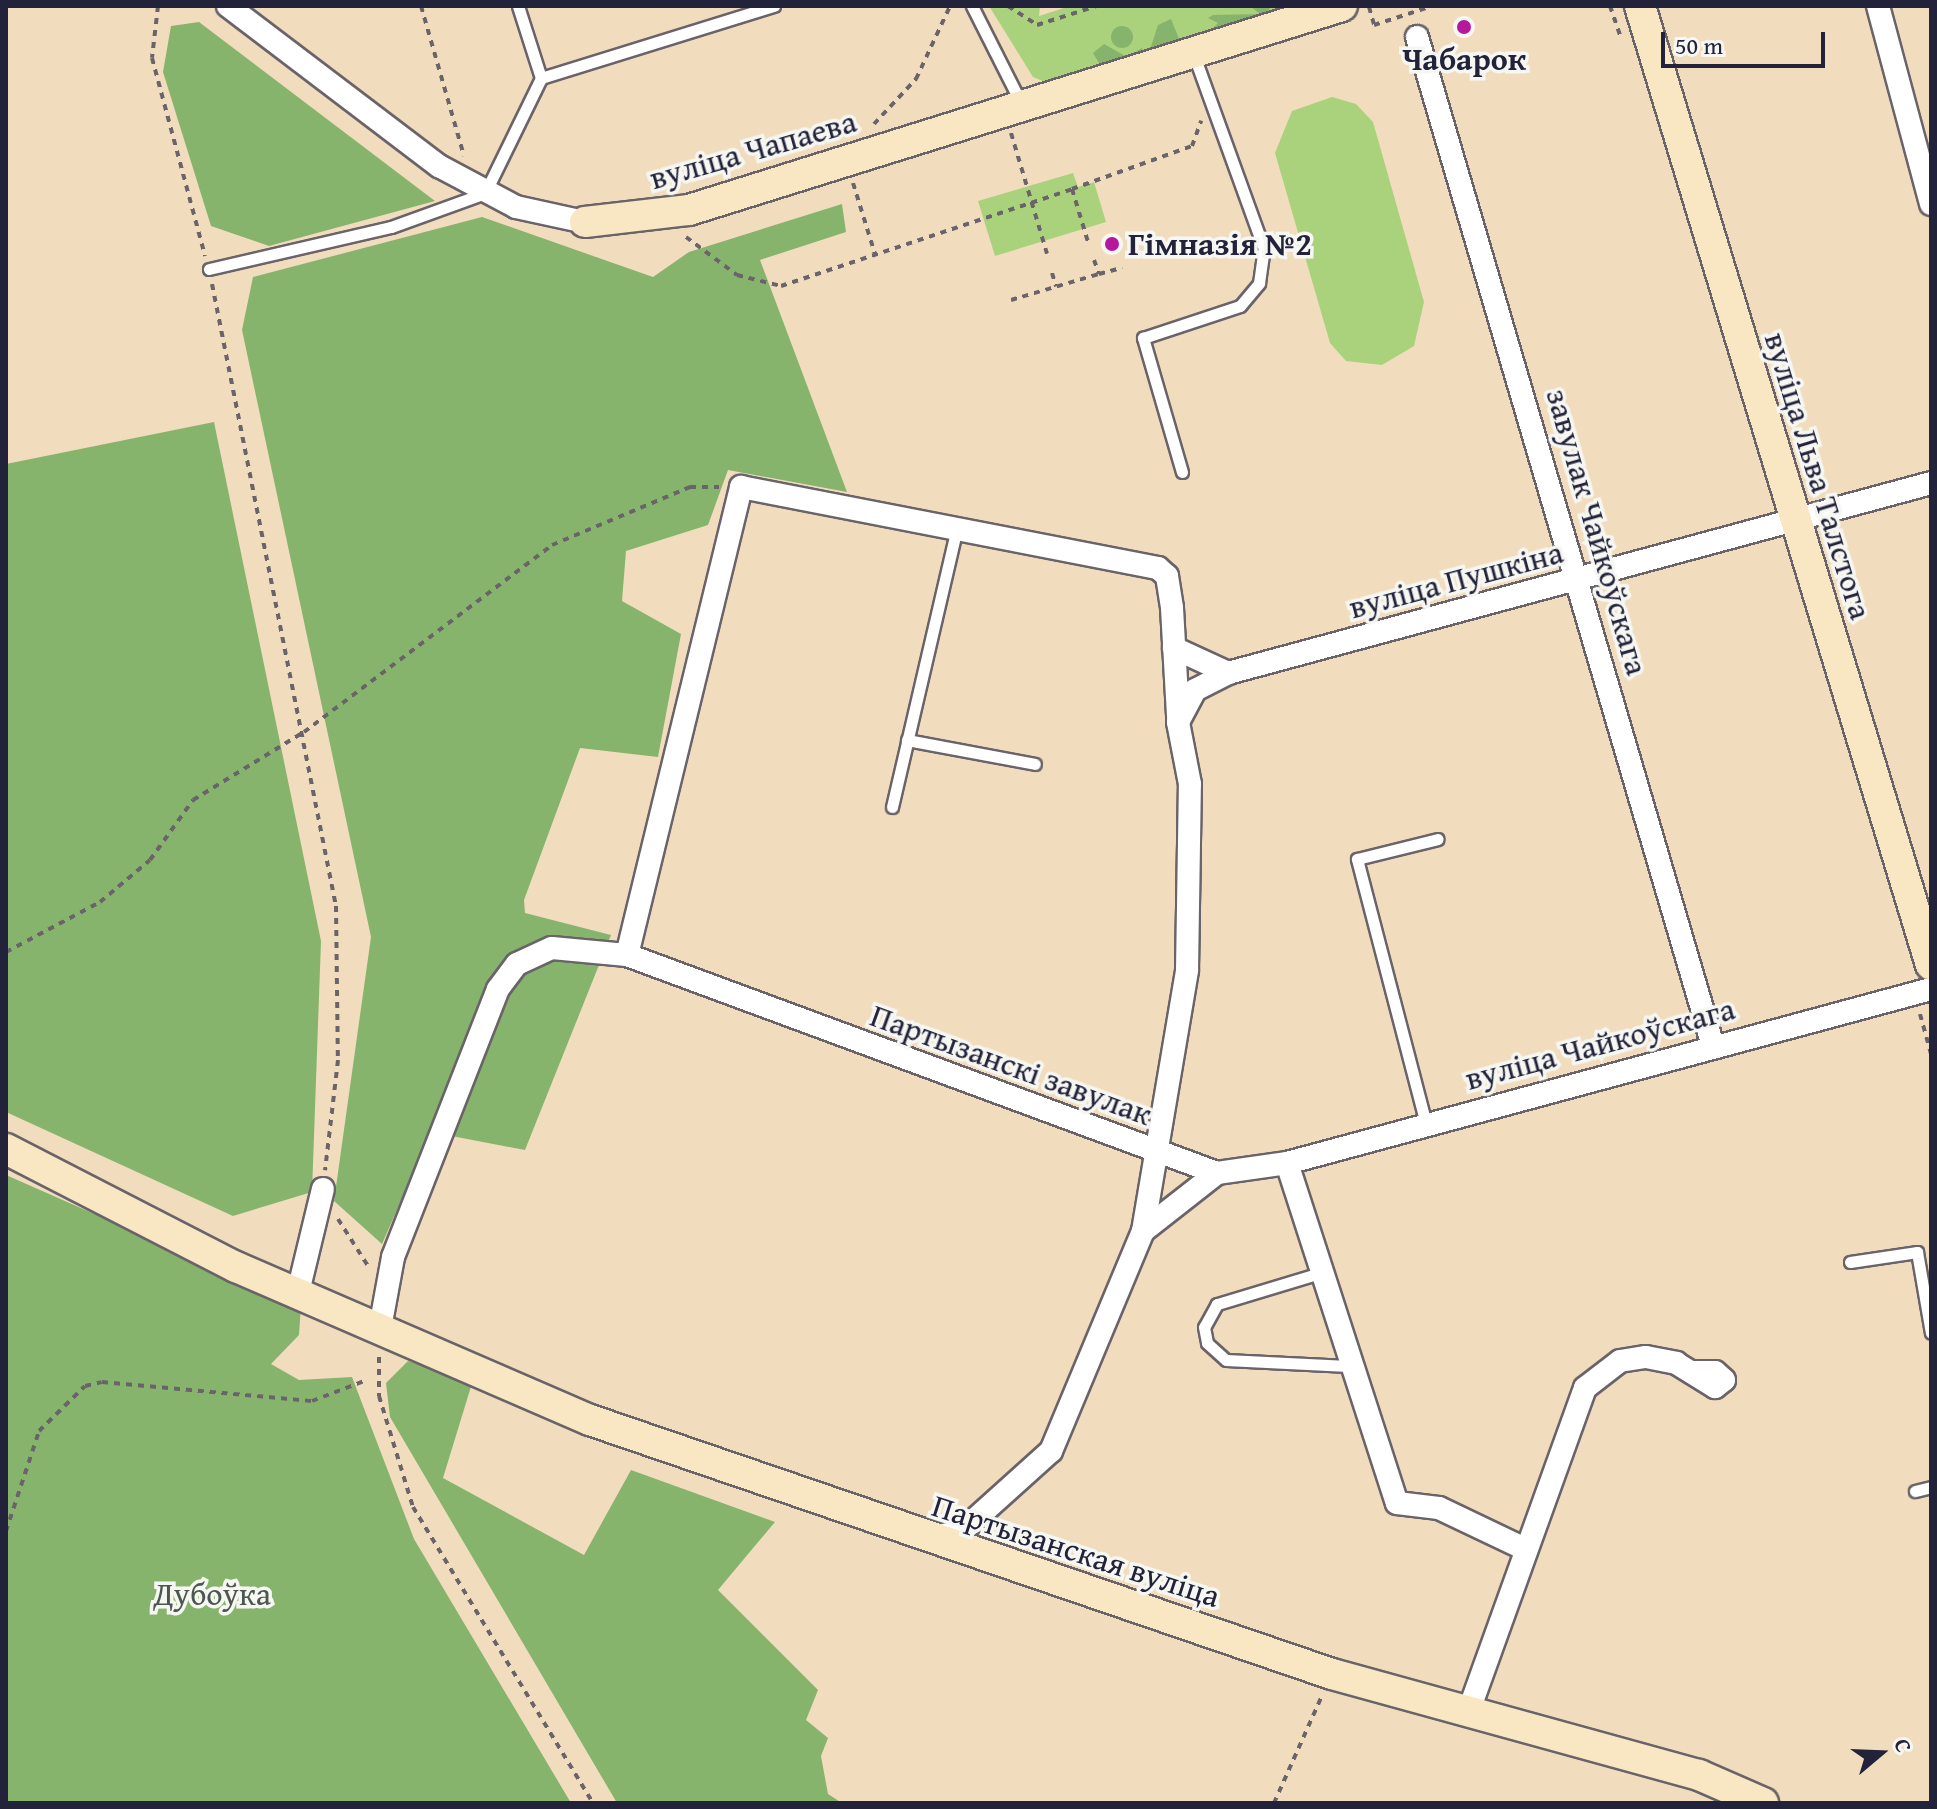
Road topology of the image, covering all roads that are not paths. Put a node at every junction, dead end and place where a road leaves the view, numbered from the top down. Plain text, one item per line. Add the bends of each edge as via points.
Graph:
1 (228, 6) edge
2 (518, 6) edge
3 (774, 6) edge
4 (972, 6) edge
5 (1342, 6) edge
6 (1640, 6) edge
7 (1878, 6) edge
8 (1417, 37) dead end
9 (1193, 54) junction
10 (541, 78) junction
11 (1017, 118) junction
12 (488, 186) junction
13 (1931, 204) edge
14 (585, 222) joint
15 (209, 269) road end
16 (1182, 472) dead end
17 (1931, 483) edge
18 (1793, 521) junction
19 (957, 526) junction
20 (1579, 581) junction
21 (1174, 648) junction
22 (1228, 673) junction
23 (1178, 722) junction
24 (907, 740) junction
25 (1035, 764) dead end
26 (892, 807) dead end
27 (1438, 839) dead end
28 (627, 955) junction
29 (1931, 965) edge
30 (1922, 991) edge
31 (1713, 1046) junction
32 (1426, 1124) junction
33 (6, 1149) edge
34 (1159, 1152) junction
35 (1287, 1163) junction
36 (1217, 1173) junction
37 (323, 1189) road end
38 (1143, 1231) junction
39 (1850, 1262) dead end
40 (1320, 1273) junction
41 (298, 1292) junction
42 (380, 1328) junction
43 (1931, 1333) edge
44 (1348, 1366) junction
45 (1692, 1372) dead end
46 (1931, 1487) edge
47 (1915, 1491) dead end
48 (924, 1540) junction
49 (1525, 1549) junction
50 (1468, 1713) junction
51 (1763, 1803) edge

1 - 12 street, вуліца Чапаева via 429,160
2 - 10 lane
3 - 10 lane
4 - 11 lane
5 - 9 main road, вуліца Чапаева
6 - 18 main road, вуліца Льва Талстога
7 - 13 street
8 - 20 street, завулак Чайкоўскага
9 - 11 main road, вуліца Чапаева
9 - 16 lane via 1264,249 1259,283 1240,306 1143,338
10 - 12 lane
11 - 14 main road, вуліца Чапаева via 659,216
12 - 14 street, вуліца Чапаева via 532,213
12 - 15 lane via 391,227
17 - 18 street, вуліца Пушкіна
18 - 20 street, вуліца Пушкіна
18 - 29 main road, вуліца Льва Талстога
19 - 21 street, Партызанскі завулак via 1158,568 1167,576
19 - 24 lane
19 - 28 street via 741,487
20 - 22 street, вуліца Пушкіна
20 - 31 street, завулак Чайкоўскага
21 - 22 street
21 - 23 street, Партызанскі завулак
22 - 23 street via 1195,690
23 - 34 street, Партызанскі завулак via 1190,784 1190,906
24 - 25 lane
24 - 26 lane
27 - 32 lane via 1357,859
28 - 34 street, Партызанскі завулак
28 - 42 street, Партызанскі завулак via 552,948 517,964 498,989 384,1287
30 - 31 street, вуліца Чайкоўскага
31 - 32 street, вуліца Чайкоўскага
32 - 35 street, вуліца Чайкоўскага
33 - 41 main road, Партызанская вуліца
34 - 36 street, вуліца Чайкоўскага
34 - 38 street
35 - 36 street, вуліца Чайкоўскага
35 - 40 street
36 - 38 street
37 - 41 street
38 - 48 street via 1051,1451 962,1531
39 - 43 lane via 1917,1252
40 - 44 street
40 - 44 lane via 1217,1304 1204,1327 1207,1343 1226,1360
41 - 42 main road, Партызанская вуліца
42 - 48 main road, Партызанская вуліца via 590,1420
44 - 49 street via 1397,1503 1439,1508
45 - 49 street via 1646,1357 1620,1361 1594,1378 1578,1400
46 - 47 lane
48 - 50 main road, Партызанская вуліца via 1332,1674
49 - 50 street
50 - 51 main road, Партызанская вуліца via 1699,1775

